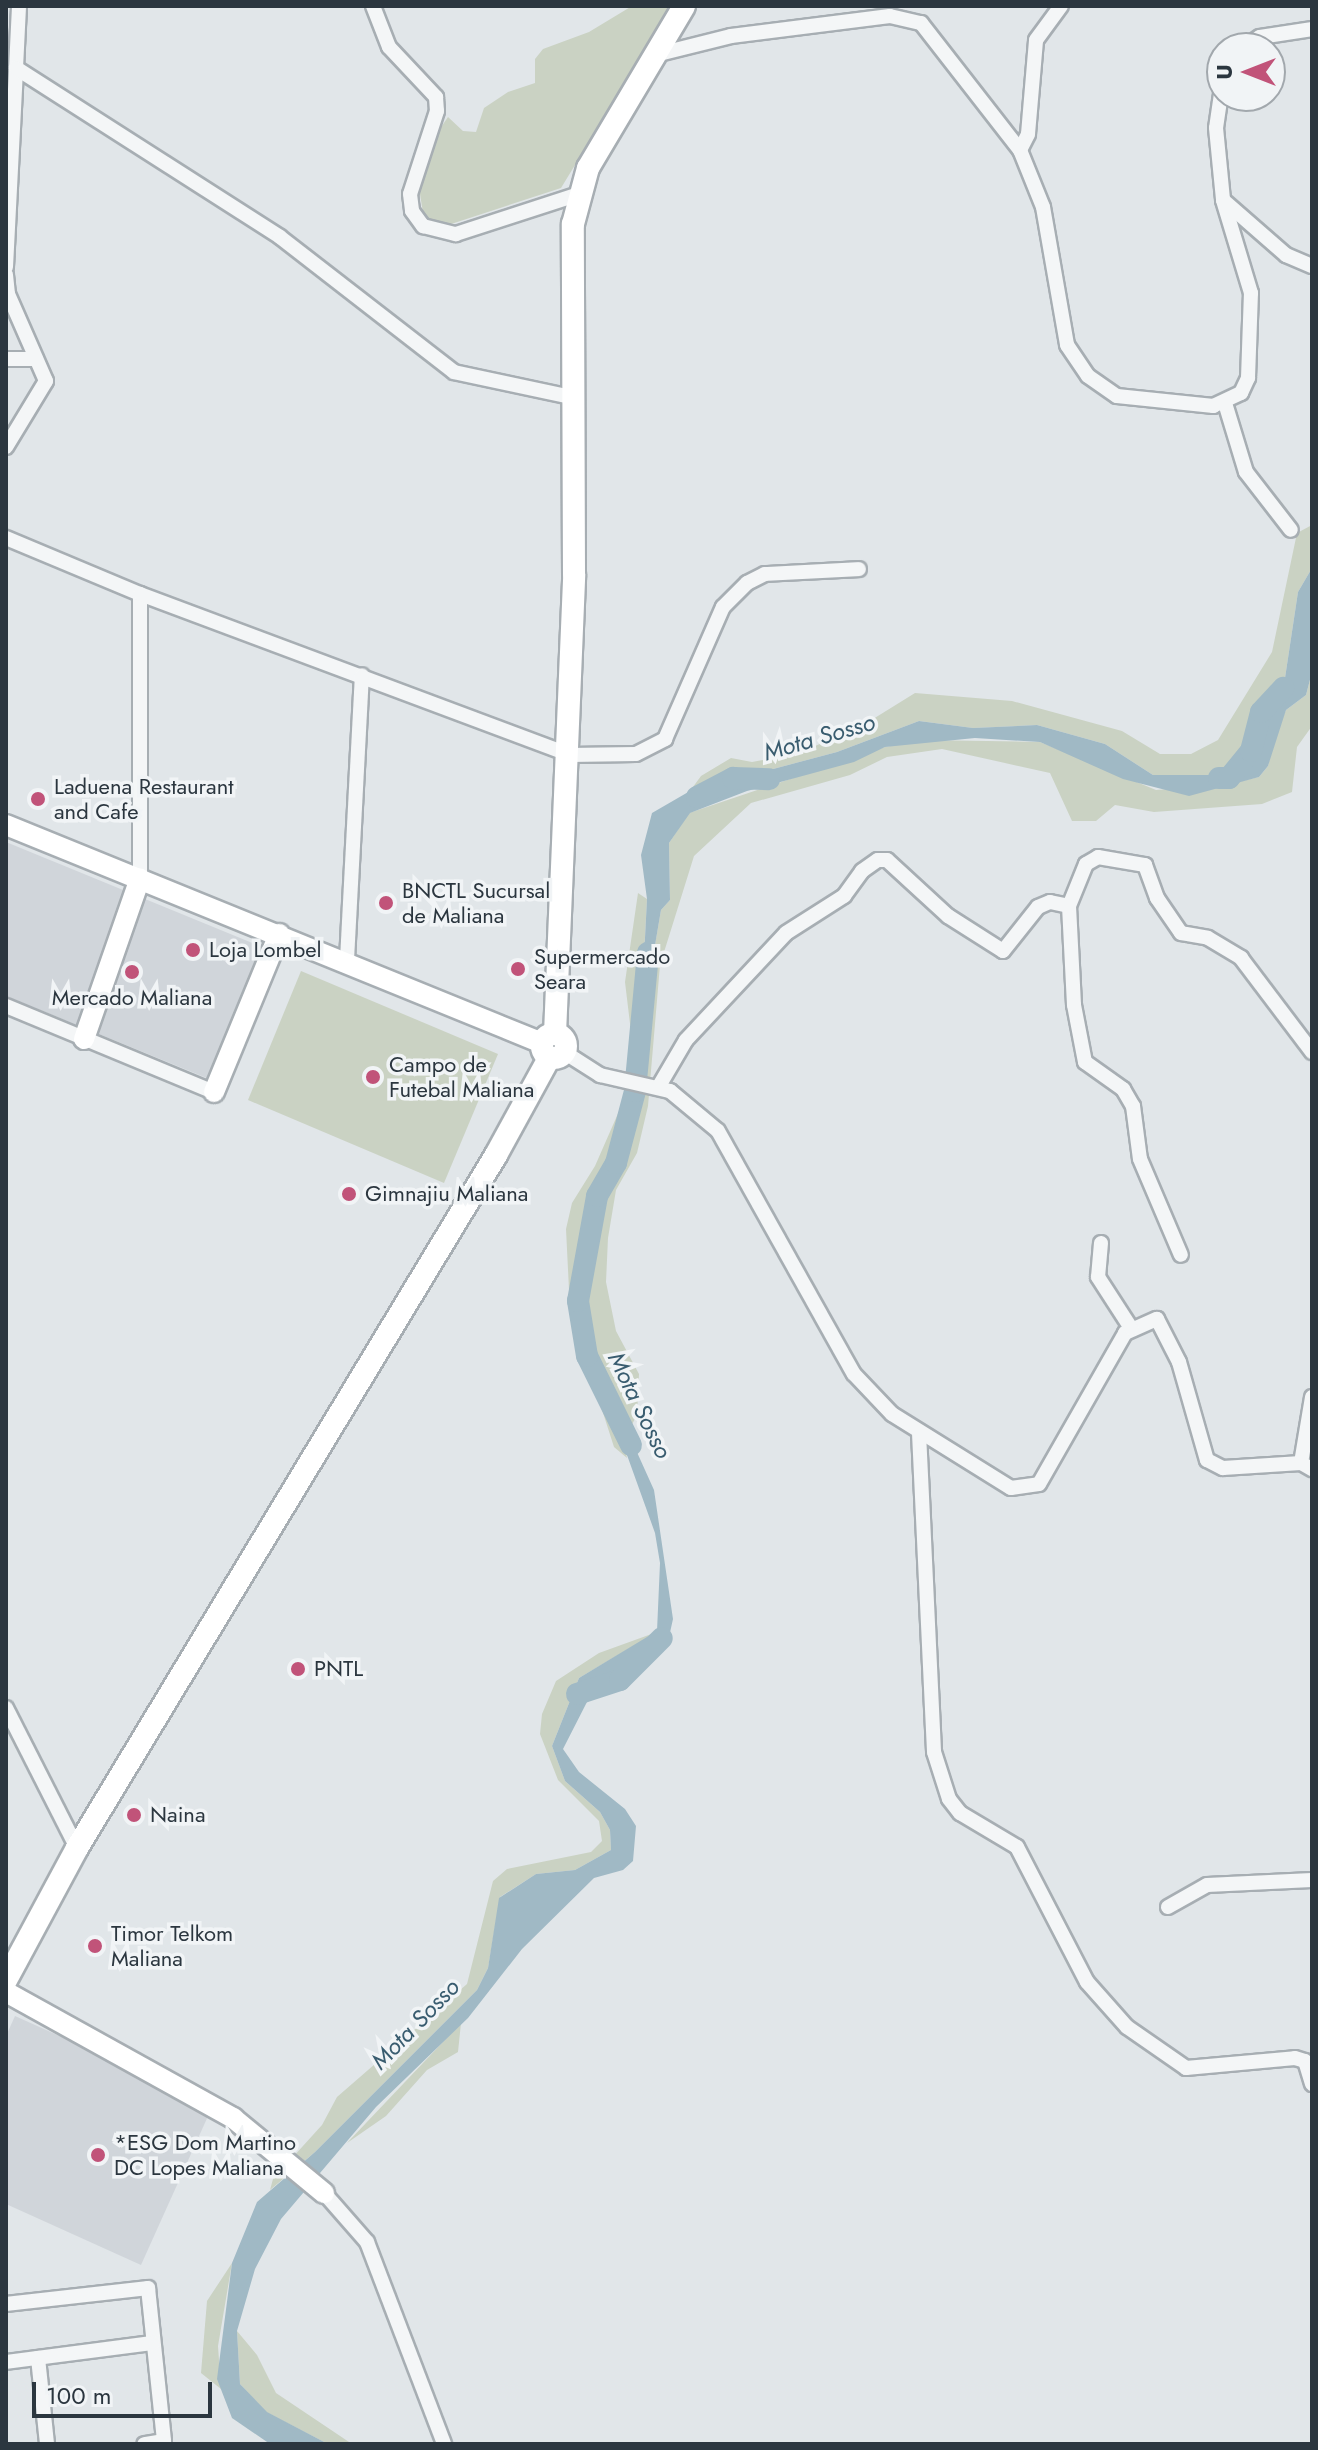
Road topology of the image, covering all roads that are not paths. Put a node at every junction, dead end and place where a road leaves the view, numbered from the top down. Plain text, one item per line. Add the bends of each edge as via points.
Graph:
1 (19, 6) edge
2 (373, 6) edge
3 (684, 6) edge
4 (1061, 6) edge
5 (1312, 29) edge
6 (1286, 33) edge
7 (654, 55) junction
8 (16, 68) junction
9 (1218, 112) edge
10 (1020, 150) junction
11 (579, 194) junction
12 (1223, 200) junction
13 (1312, 266) edge
14 (6, 267) edge
15 (6, 275) edge
16 (6, 359) edge
17 (36, 359) junction
18 (575, 398) junction
19 (1225, 403) junction
20 (6, 447) edge
21 (1291, 530) dead end
22 (6, 538) edge
23 (859, 569) dead end
24 (140, 594) junction
25 (362, 675) junction
26 (570, 755) junction
27 (6, 825) edge
28 (140, 878) junction
29 (1069, 906) junction
30 (279, 934) junction
31 (347, 960) junction
32 (6, 1006) edge
33 (84, 1039) junction
34 (553, 1047) junction
35 (1312, 1052) edge
36 (659, 1086) junction
37 (214, 1092) joint
38 (1101, 1243) dead end
39 (1181, 1255) dead end
40 (1131, 1328) junction
41 (1312, 1397) edge
42 (919, 1433) junction
43 (1306, 1466) edge
44 (6, 1708) edge
45 (77, 1848) junction
46 (1312, 1880) edge
47 (1168, 1907) dead end
48 (6, 1980) edge
49 (6, 1992) edge
50 (1312, 2084) edge
51 (324, 2193) joint
52 (6, 2304) edge
53 (153, 2343) junction
54 (38, 2358) junction
55 (6, 2362) edge
56 (47, 2444) edge
57 (144, 2444) edge
58 (444, 2444) edge

1 - 8 street
2 - 11 street via 389,47 436,97 437,111 410,194 412,211 423,226 456,234
3 - 7 main road
4 - 10 street via 1036,40 1028,134
5 - 6 street
7 - 10 street via 731,36 890,16 911,19 928,31
7 - 11 main road via 588,168
8 - 14 street
8 - 18 street via 280,237 454,372
9 - 12 street
10 - 19 street via 1043,207 1060,325 1088,376 1117,396
11 - 18 main road via 573,224
12 - 13 street via 1286,255
12 - 19 street via 1243,255 1252,324 1248,378 1241,393
15 - 17 street via 8,294
16 - 17 street
17 - 20 street via 46,381 44,391
18 - 26 main road
19 - 21 street via 1246,472
22 - 24 street
23 - 26 street via 765,574 747,583 723,607 665,739 636,754
24 - 25 street
24 - 28 street
25 - 26 street
25 - 31 street
26 - 34 main road
27 - 28 street
28 - 30 street
28 - 33 street
29 - 35 street via 1086,864 1098,857 1145,865 1157,898 1181,933 1208,938 1241,958
29 - 36 street via 1050,902 1038,907 1003,951 948,916 887,860 878,860 836,903 786,933 686,1040
29 - 39 street via 1074,1005 1085,1062 1123,1089 1133,1106 1140,1159
30 - 31 street
30 - 37 street
31 - 34 street
32 - 33 street
33 - 37 street
34 - 36 street via 600,1075
34 - 45 main road via 496,1155
36 - 42 street via 718,1131 854,1374 892,1414
38 - 40 street via 1098,1277
40 - 42 street via 1039,1484 1011,1488
40 - 43 street via 1157,1319 1188,1389 1201,1447 1214,1466
41 - 43 street
42 - 50 street via 934,1752 949,1799 960,1813 1017,1847 1087,1982 1127,2027 1186,2068 1295,2058 1305,2061
44 - 45 street
45 - 48 main road
46 - 47 street via 1207,1885
49 - 51 street via 233,2118
51 - 58 street via 367,2242
52 - 53 street via 148,2288
53 - 54 street
53 - 57 street via 164,2441
54 - 55 street
54 - 56 street

